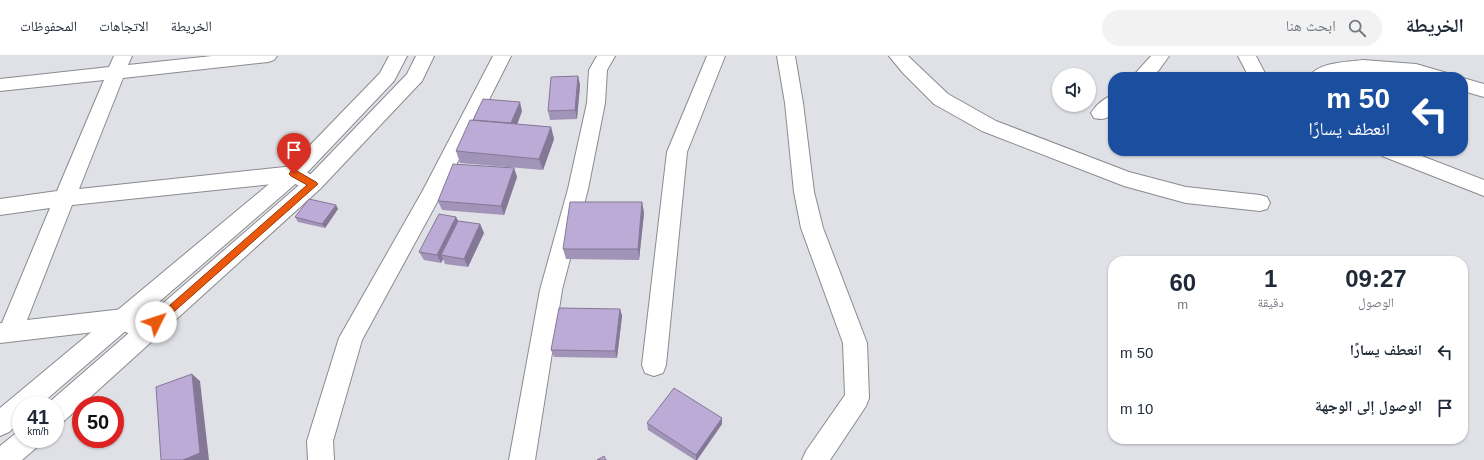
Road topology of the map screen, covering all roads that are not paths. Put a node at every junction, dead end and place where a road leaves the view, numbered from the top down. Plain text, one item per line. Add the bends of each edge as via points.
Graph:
1 (268, 56) edge
2 (398, 56) edge
3 (425, 56) edge
4 (502, 56) edge
5 (606, 56) edge
6 (716, 56) edge
7 (786, 56) edge
8 (898, 56) edge
9 (1160, 56) edge
10 (1247, 56) edge
11 (120, 64) edge
12 (1146, 72) edge
13 (1255, 72) edge
14 (1328, 72) edge
15 (1423, 72) edge
16 (0, 85) edge
17 (1468, 86) edge
18 (1484, 91) edge
19 (1402, 156) edge
20 (294, 174) junction
21 (313, 184) junction
22 (1484, 188) edge
23 (65, 198) junction
24 (1260, 203) dead end
25 (0, 207) edge
26 (123, 319) junction
27 (145, 332) junction
28 (5, 333) edge
29 (654, 365) dead end
30 (33, 396) edge
31 (64, 405) edge
32 (12, 414) edge
33 (0, 424) edge
34 (17, 448) edge
35 (3, 460) edge
36 (321, 460) edge
37 (522, 460) edge
38 (815, 460) edge

1 - 11 street
2 - 20 street via 387,77
3 - 21 street via 415,77
4 - 36 street via 431,195 351,338 320,441
5 - 37 street via 598,70 596,103 578,190 551,290
6 - 29 street via 677,152
7 - 38 street via 804,192 812,228 855,343 858,398
8 - 24 street via 941,99 989,126 1124,178 1186,195
9 - 12 street
10 - 13 street
11 - 16 street
11 - 23 street
14 - 15 street via 1363,66
17 - 18 street
19 - 22 street
20 - 21 street
20 - 23 street
20 - 26 street
21 - 27 street
23 - 25 street
23 - 28 street
26 - 27 street
26 - 28 street
26 - 30 street
27 - 31 street
32 - 33 street
34 - 35 street

